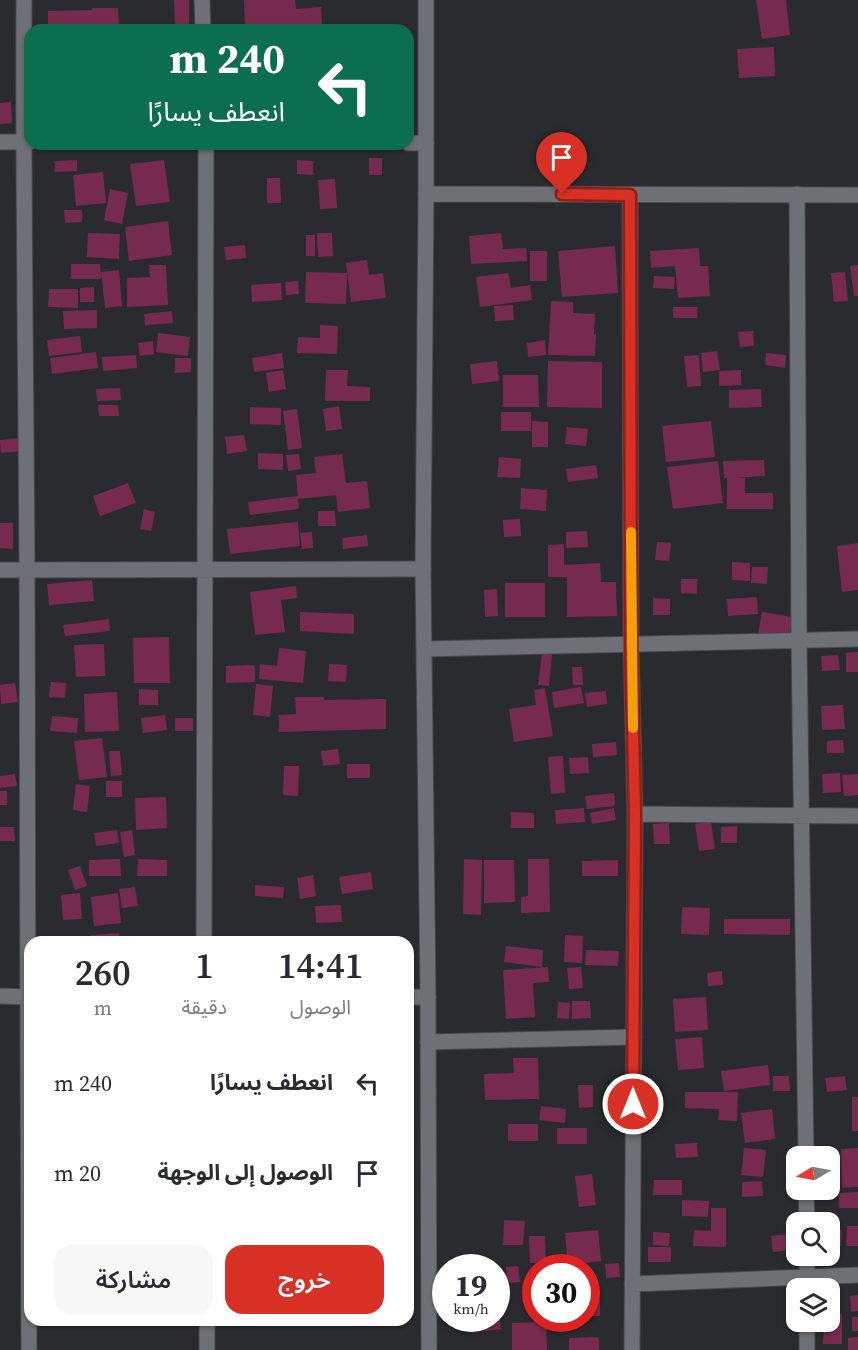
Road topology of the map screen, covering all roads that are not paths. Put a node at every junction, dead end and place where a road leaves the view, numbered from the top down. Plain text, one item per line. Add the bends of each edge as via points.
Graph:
1 (24, 0) edge
2 (202, 0) edge
3 (426, 0) edge
4 (25, 24) edge
5 (203, 24) edge
6 (0, 142) edge
7 (24, 142) edge
8 (414, 143) edge
9 (426, 143) junction
10 (27, 150) edge
11 (206, 150) edge
12 (426, 194) junction
13 (796, 194) junction
14 (630, 195) junction
15 (858, 195) edge
16 (205, 568) junction
17 (27, 569) junction
18 (423, 569) junction
19 (0, 570) edge
20 (858, 639) edge
21 (799, 640) junction
22 (631, 644) junction
23 (425, 649) junction
24 (635, 814) junction
25 (802, 816) junction
26 (858, 816) edge
27 (28, 936) edge
28 (204, 936) edge
29 (0, 996) edge
30 (24, 997) edge
31 (414, 997) edge
32 (428, 997) junction
33 (634, 1037) junction
34 (428, 1042) junction
35 (806, 1146) edge
36 (858, 1275) edge
37 (836, 1278) edge
38 (786, 1282) edge
39 (632, 1284) junction
40 (29, 1326) edge
41 (207, 1326) edge
42 (807, 1332) edge
43 (29, 1350) edge
44 (207, 1350) edge
45 (429, 1350) edge
46 (632, 1350) edge
47 (807, 1350) edge

1 - 4 street
2 - 5 street
3 - 9 street
6 - 7 street
8 - 9 street
9 - 12 street
10 - 17 street
11 - 16 street
12 - 14 street
12 - 18 street
13 - 14 street
13 - 15 street
13 - 21 street
14 - 22 street
16 - 17 street
16 - 18 street
16 - 28 street
17 - 19 street
17 - 27 street
18 - 23 street
20 - 21 street
21 - 22 street
21 - 25 street
22 - 23 street
22 - 24 street
23 - 32 street
24 - 25 street
24 - 33 street
25 - 26 street
25 - 35 street
29 - 30 street
31 - 32 street
32 - 34 street
33 - 34 street
33 - 39 street
34 - 45 street
36 - 37 street
38 - 39 street
39 - 46 street
40 - 43 street
41 - 44 street
42 - 47 street

